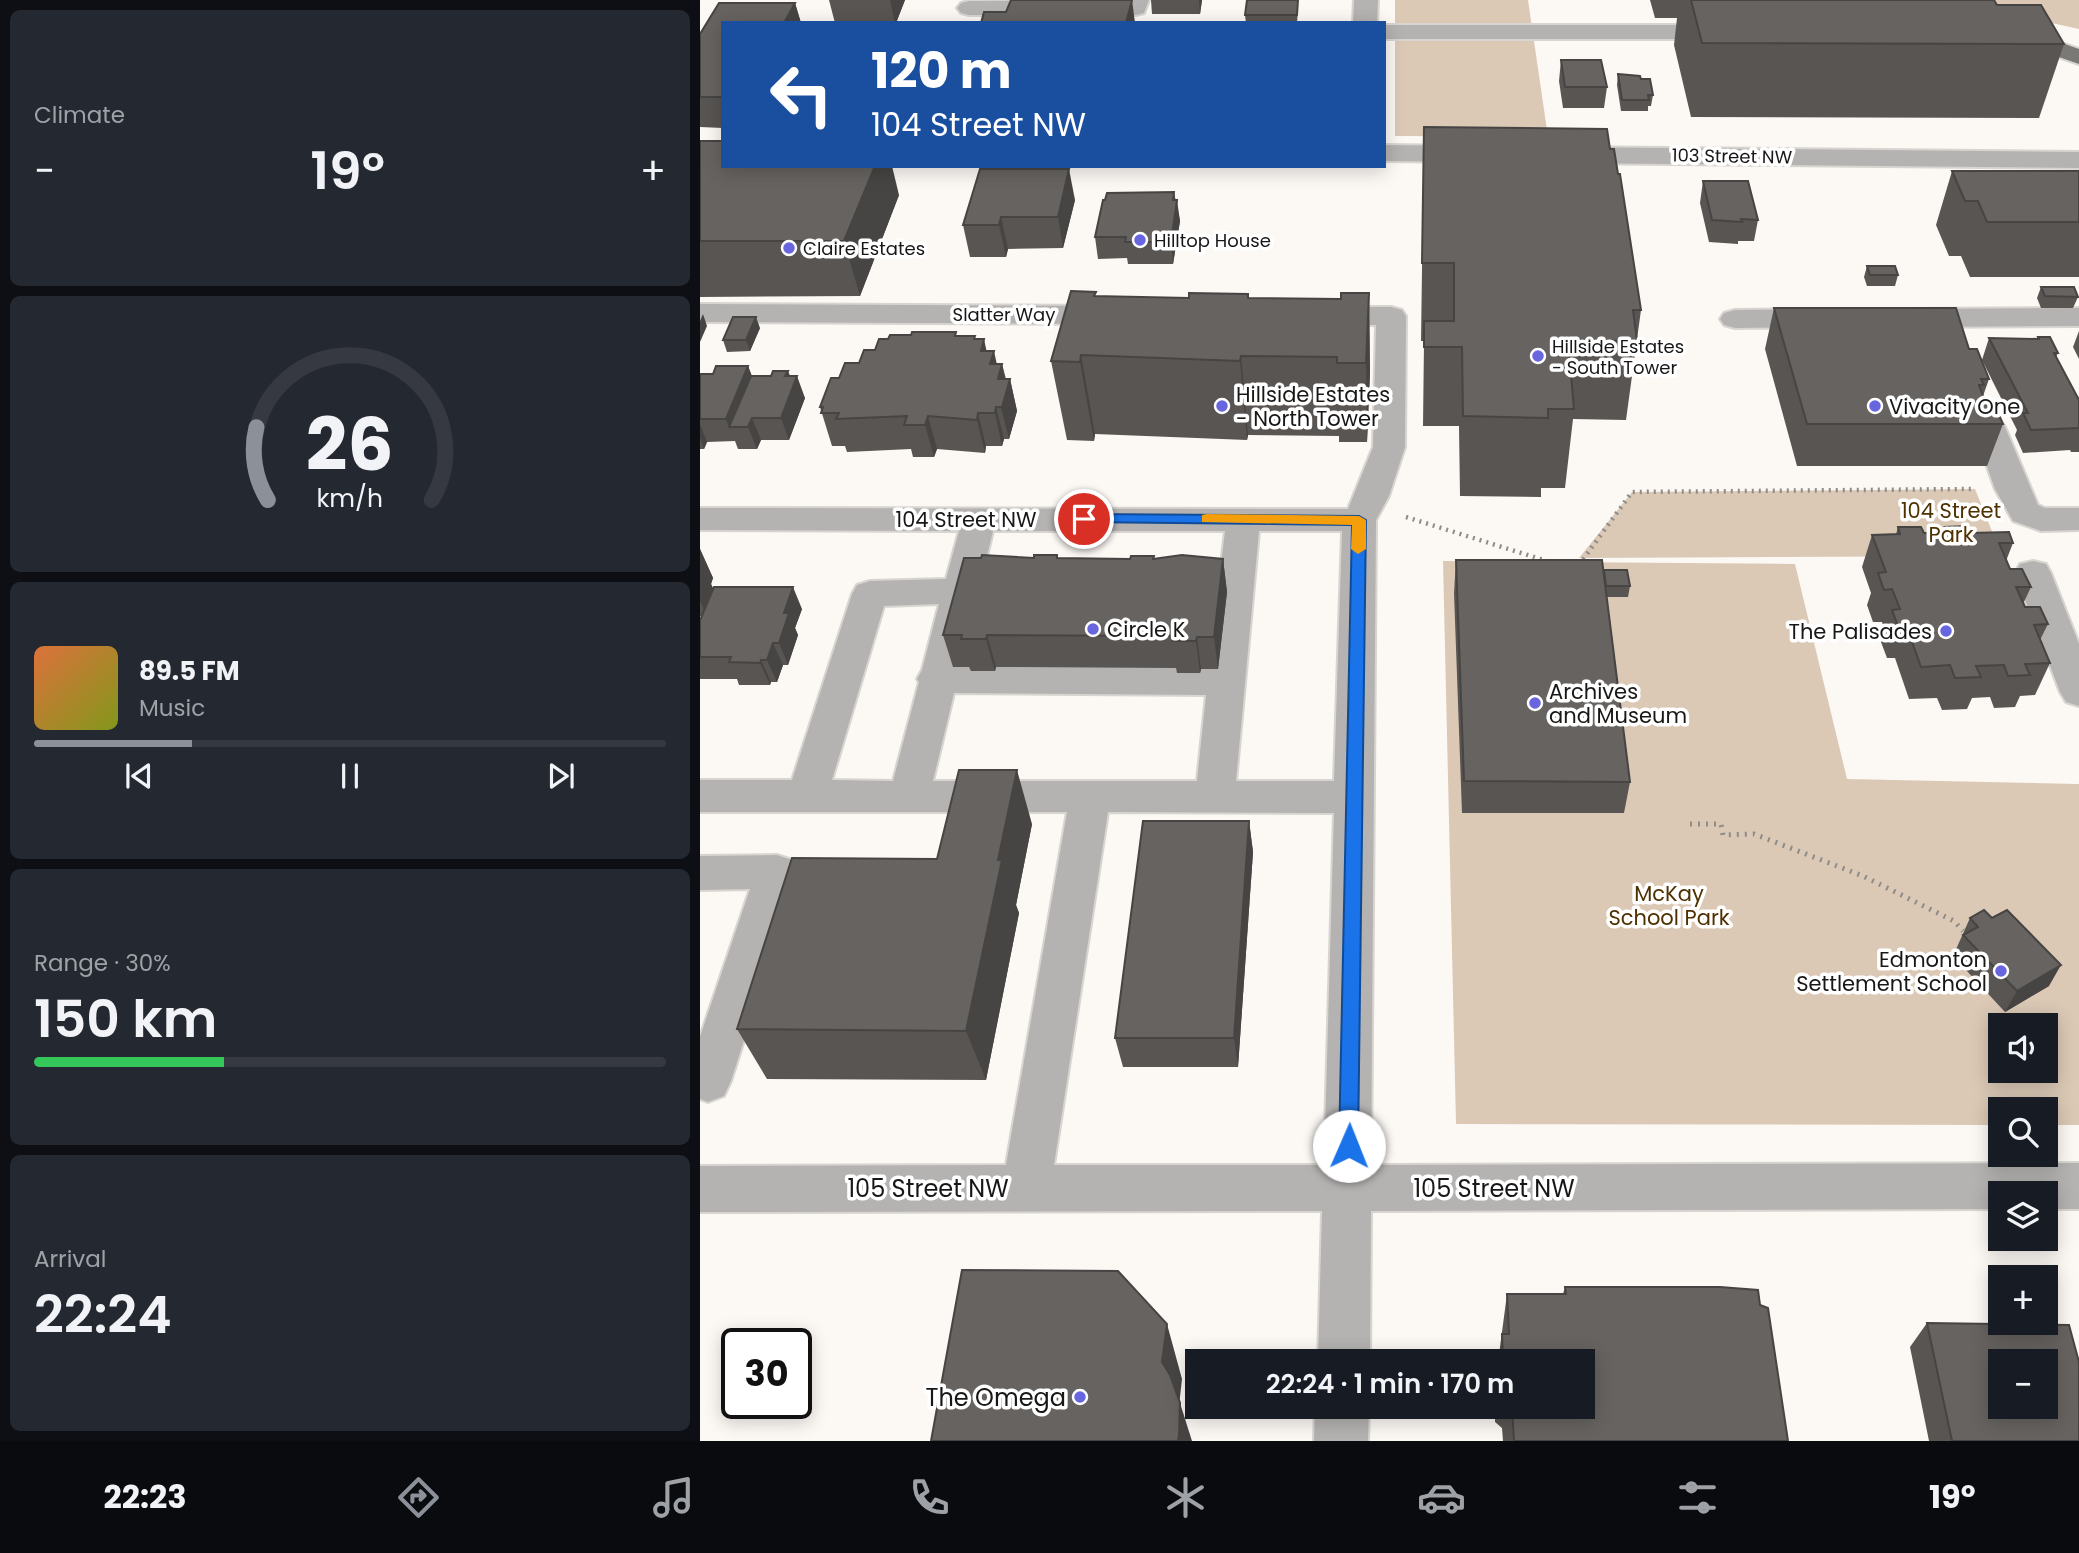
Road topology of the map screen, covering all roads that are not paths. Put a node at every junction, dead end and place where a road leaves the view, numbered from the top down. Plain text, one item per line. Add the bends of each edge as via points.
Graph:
1 (1138, 0) edge
2 (1366, 0) edge
3 (1917, 0) edge
4 (969, 8) dead end
5 (1069, 15) edge
6 (1365, 21) edge
7 (1933, 30) edge
8 (1998, 30) junction
9 (1386, 32) edge
10 (1756, 32) edge
11 (2079, 57) edge
12 (1386, 153) edge
13 (1509, 154) edge
14 (1536, 155) edge
15 (2079, 159) edge
16 (700, 313) edge
17 (1142, 315) edge
18 (1294, 316) edge
19 (2079, 317) edge
20 (1735, 318) dead end
21 (1845, 318) edge
22 (1886, 318) edge
23 (1989, 427) edge
24 (700, 519) edge
25 (979, 519) junction
26 (1242, 519) junction
27 (2079, 519) edge
28 (1359, 520) junction
29 (2033, 573) dead end
30 (960, 591) junction
31 (936, 679) junction
32 (1227, 681) junction
33 (2079, 692) edge
34 (700, 796) edge
35 (807, 796) junction
36 (909, 796) junction
37 (1090, 796) junction
38 (1215, 796) junction
39 (1355, 809) junction
40 (700, 873) edge
41 (708, 1081) dead end
42 (2079, 1186) edge
43 (1348, 1187) junction
44 (1026, 1188) junction
45 (700, 1189) edge
46 (1344, 1349) edge
47 (1342, 1419) edge
48 (1341, 1441) edge

1 - 5 street via 1136,8
2 - 6 street
3 - 8 main road
4 - 5 street
7 - 8 street
8 - 11 main road
9 - 10 street
12 - 13 street
14 - 15 street, 103 Street NW
16 - 17 street, Slatter Way
18 - 28 street via 1391,316 1390,447
19 - 22 street
20 - 21 street
23 - 27 street via 2025,513 2040,520
24 - 25 street, 104 Street NW
25 - 26 street, 104 Street NW
25 - 30 street
26 - 28 street, 104 Street NW
26 - 32 street
28 - 39 street
29 - 33 street
30 - 31 street
30 - 35 street via 870,594
31 - 32 street
31 - 36 street
32 - 38 street
34 - 35 street
35 - 36 street
36 - 37 street
37 - 38 street
37 - 44 street
38 - 39 street
39 - 43 street
40 - 41 street via 777,872
42 - 43 street, 105 Street NW
43 - 44 street, 105 Street NW
43 - 46 street
44 - 45 street, 105 Street NW
47 - 48 street

